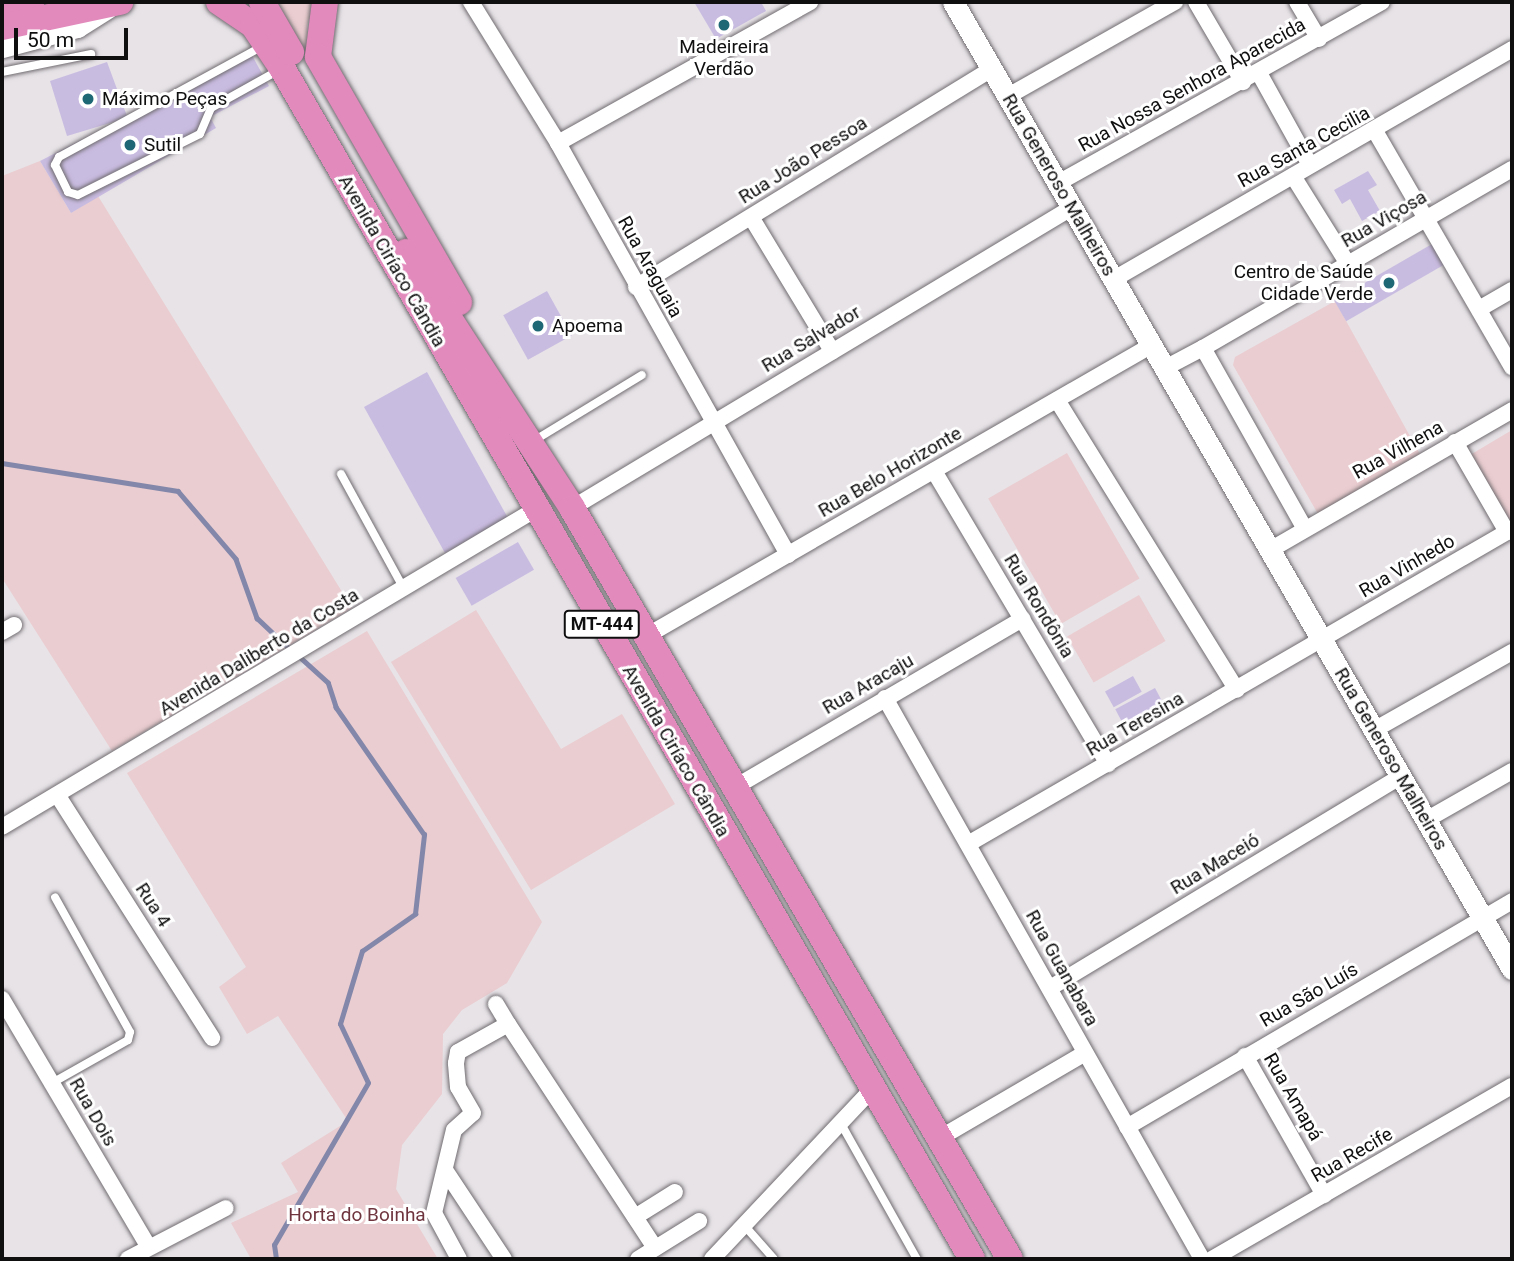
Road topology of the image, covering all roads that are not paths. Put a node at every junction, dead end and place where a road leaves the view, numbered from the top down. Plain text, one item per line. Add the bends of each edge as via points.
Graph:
1 (31, 2) edge
2 (219, 2) edge
3 (262, 2) edge
4 (326, 2) edge
5 (471, 2) edge
6 (810, 2) edge
7 (954, 2) edge
8 (1175, 2) edge
9 (1196, 2) edge
10 (1297, 2) edge
11 (1382, 2) edge
12 (117, 3) edge
13 (2, 8) edge
14 (2, 27) edge
15 (1319, 39) junction
16 (267, 43) junction
17 (2, 47) edge
18 (1512, 49) edge
19 (91, 54) dead end
20 (282, 68) junction
21 (992, 69) junction
22 (2, 72) edge
23 (1259, 73) junction
24 (1243, 82) junction
25 (1008, 96) junction
26 (1375, 131) junction
27 (558, 143) junction
28 (1310, 165) junction
29 (1512, 169) edge
30 (1293, 176) junction
31 (1058, 183) junction
32 (1073, 207) junction
33 (751, 217) junction
34 (1424, 220) junction
35 (1348, 264) junction
36 (1114, 279) junction
37 (636, 287) junction
38 (1512, 290) edge
39 (1479, 309) junction
40 (1152, 345) junction
41 (1203, 348) junction
42 (832, 351) junction
43 (1512, 367) edge
44 (1165, 368) junction
45 (642, 375) dead end
46 (1057, 400) junction
47 (1512, 410) edge
48 (715, 422) junction
49 (535, 440) junction
50 (1455, 442) junction
51 (934, 471) junction
52 (341, 474) dead end
53 (554, 480) junction
54 (572, 508) junction
55 (536, 509) junction
56 (1304, 527) junction
57 (1510, 531) edge
58 (1270, 550) junction
59 (788, 555) junction
60 (404, 589) junction
61 (1022, 619) junction
62 (648, 635) junction
63 (1322, 640) junction
64 (1512, 652) edge
65 (1237, 690) junction
66 (885, 698) junction
67 (1374, 730) junction
68 (1108, 764) junction
69 (1512, 771) edge
70 (1401, 776) junction
71 (735, 787) junction
72 (58, 796) junction
73 (1426, 820) junction
74 (2, 827) edge
75 (968, 844) junction
76 (55, 897) dead end
77 (1512, 901) edge
78 (1483, 918) junction
79 (1512, 969) edge
80 (1051, 988) junction
81 (2, 999) edge
82 (496, 1004) dead end
83 (508, 1024) junction
84 (212, 1038) dead end
85 (1085, 1053) junction
86 (1245, 1056) junction
87 (52, 1083) junction
88 (1512, 1086) edge
89 (872, 1090) junction
90 (840, 1122) junction
91 (1127, 1127) junction
92 (938, 1139) junction
93 (445, 1170) junction
94 (675, 1192) dead end
95 (1324, 1195) junction
96 (226, 1208) dead end
97 (635, 1217) junction
98 (699, 1222) dead end
99 (744, 1225) junction
100 (148, 1246) junction
101 (655, 1248) junction
102 (128, 1259) edge
103 (460, 1259) edge
104 (504, 1259) edge
105 (638, 1259) edge
106 (712, 1259) edge
107 (774, 1259) edge
108 (917, 1259) edge
109 (972, 1259) edge
110 (1010, 1259) edge
111 (1202, 1259) edge
112 (1212, 1259) edge

1 - 13 highway
2 - 16 highway, Avenida Ciríaco Cândia / MT-444
3 - 53 highway via 396,236
4 - 49 highway, MT-444 via 318,57 337,97
5 - 27 street, Rua Araguaia
6 - 27 street
7 - 21 street, Rua Generoso Malheiros
8 - 25 street
9 - 24 street
10 - 15 street
11 - 15 street, Rua Nossa Senhora Aparecida
12 - 14 highway
12 - 17 street via 76,27
15 - 23 street, Rua Nossa Senhora Aparecida
16 - 20 highway, Avenida Ciríaco Cândia / MT-444
16 - 20 lane via 58,157 55,165 68,192 78,195 200,134 211,108
18 - 26 street, Rua Santa Cecilia
19 - 22 lane
20 - 55 highway, Avenida Ciríaco Cândia / MT-444
21 - 25 street, Rua Generoso Malheiros
21 - 33 street, Rua João Pessoa
23 - 24 street, Rua Nossa Senhora Aparecida
23 - 28 street
24 - 31 street, Rua Nossa Senhora Aparecida
25 - 31 street, Rua Generoso Malheiros
26 - 28 street, Rua Santa Cecilia
26 - 34 street
27 - 37 street, Rua Araguaia
28 - 30 street, Rua Santa Cecilia
29 - 34 street, Rua Viçosa
30 - 35 street
30 - 36 street, Rua Santa Cecilia
31 - 32 street, Rua Generoso Malheiros
32 - 36 street, Rua Generoso Malheiros
32 - 42 street, Rua Salvador
33 - 37 street, Rua João Pessoa
33 - 42 street
34 - 35 street, Rua Viçosa
34 - 39 street
35 - 41 street, Rua Viçosa
36 - 40 street, Rua Generoso Malheiros
37 - 48 street, Rua Araguaia
38 - 39 street
39 - 43 street
40 - 44 street, Rua Generoso Malheiros
40 - 46 street, Rua Belo Horizonte
41 - 44 street
41 - 56 street
42 - 48 street, Rua Salvador
44 - 58 street, Rua Generoso Malheiros
45 - 49 lane
46 - 51 street, Rua Belo Horizonte
46 - 65 street
47 - 50 street, Rua Vilhena
48 - 54 street, Rua Salvador
48 - 59 street, Rua Araguaia
49 - 53 highway, MT-444
50 - 56 street, Rua Vilhena
50 - 57 street
51 - 59 street, Rua Belo Horizonte
51 - 61 street, Rua Rondônia
52 - 60 lane
53 - 54 highway, Avenida Ciríaco Cândia / MT-444
54 - 62 highway, Avenida Ciríaco Cândia / MT-444
55 - 60 street, Avenida Daliberto da Costa
55 - 89 highway, Avenida Ciríaco Cândia / MT-444
56 - 58 street
57 - 63 street, Rua Vinhedo
58 - 63 street, Rua Generoso Malheiros
59 - 62 street, Rua Belo Horizonte
60 - 72 street, Avenida Daliberto da Costa
61 - 66 street, Rua Aracaju
61 - 68 street, Rua Rondônia
62 - 71 highway, Avenida Ciríaco Cândia / MT-444
63 - 65 street, Rua Teresina
63 - 67 street, Rua Generoso Malheiros
64 - 67 street
65 - 68 street, Rua Teresina
66 - 71 street, Rua Aracaju
66 - 75 street, Rua Guanabara
67 - 70 street, Rua Generoso Malheiros
68 - 75 street, Rua Teresina
69 - 73 street
70 - 73 street, Rua Generoso Malheiros
70 - 80 street, Rua Maceió
71 - 92 highway, Avenida Ciríaco Cândia / MT-444
72 - 74 street, Avenida Daliberto da Costa
72 - 84 street, Rua 4
73 - 78 street, Rua Generoso Malheiros
75 - 80 street, Rua Guanabara
76 - 87 lane via 130,1032 128,1040
77 - 78 street, Rua São Luís
78 - 79 street, Rua Generoso Malheiros
78 - 86 street, Rua São Luís
80 - 85 street, Rua Guanabara
81 - 87 street, Rua Dois
82 - 83 street
83 - 93 street via 458,1052 458,1087 473,1113 454,1130
83 - 97 street
85 - 91 street, Rua Guanabara
85 - 92 street
86 - 91 street, Rua São Luís
86 - 95 street, Rua Amapá
87 - 100 street, Rua Dois
88 - 95 street, Rua Recife
89 - 90 street
89 - 109 highway, Avenida Ciríaco Cândia / MT-444
90 - 99 street
90 - 108 lane
91 - 111 street, Rua Guanabara
92 - 110 highway, Avenida Ciríaco Cândia / MT-444
93 - 103 street via 435,1219
93 - 104 street
94 - 97 street
95 - 112 street, Rua Recife
96 - 100 street
97 - 101 street
98 - 101 street
99 - 106 street
99 - 107 lane
100 - 102 street
101 - 105 street

